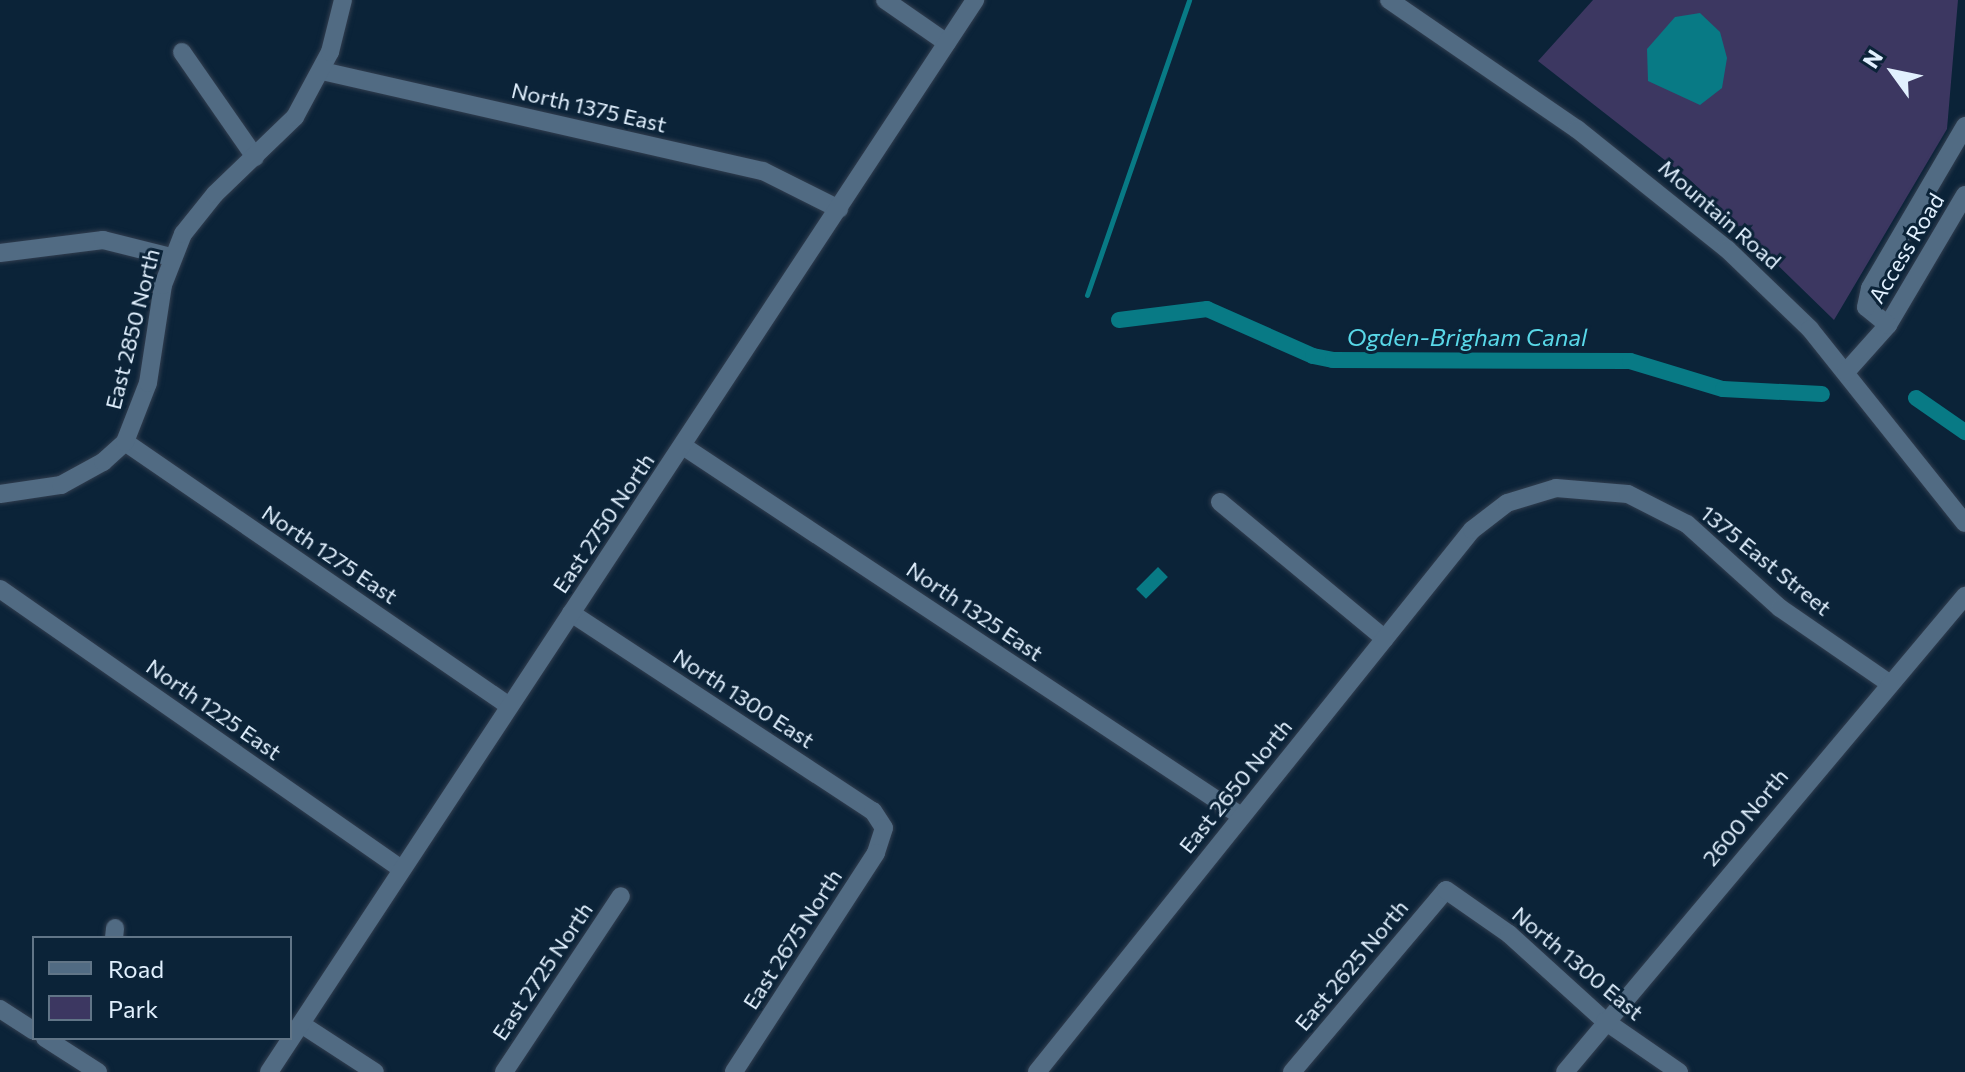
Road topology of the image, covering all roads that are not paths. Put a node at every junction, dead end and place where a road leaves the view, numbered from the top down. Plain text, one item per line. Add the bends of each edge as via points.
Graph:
1 (343, 0) edge
2 (885, 0) edge
3 (975, 0) edge
4 (1389, 0) edge
5 (947, 43) junction
6 (182, 52) dead end
7 (322, 71) junction
8 (1965, 126) edge
9 (255, 157) junction
10 (1965, 195) edge
11 (839, 209) junction
12 (0, 253) edge
13 (171, 257) junction
14 (1888, 325) junction
15 (1846, 372) junction
16 (125, 442) junction
17 (683, 446) junction
18 (0, 494) edge
19 (1220, 502) dead end
20 (1965, 523) edge
21 (1472, 530) joint
22 (0, 589) edge
23 (1965, 596) edge
24 (571, 613) junction
25 (1385, 639) junction
26 (1890, 684) junction
27 (509, 706) junction
28 (1241, 816) junction
29 (884, 828) joint
30 (402, 869) junction
31 (1446, 890) joint
32 (621, 896) dead end
33 (0, 1009) edge
34 (1605, 1021) junction
35 (301, 1024) junction
36 (32, 1030) edge
37 (292, 1038) edge
38 (54, 1040) edge
39 (290, 1040) edge
40 (98, 1072) edge
41 (269, 1072) edge
42 (375, 1072) edge
43 (504, 1072) edge
44 (734, 1072) edge
45 (1037, 1072) edge
46 (1292, 1072) edge
47 (1565, 1072) edge
48 (1679, 1072) edge

1 - 7 street, East 2850 North
2 - 5 street
3 - 5 street, East 2750 North
4 - 15 street, Mountain Road via 1663,195 1770,289
5 - 11 street, East 2750 North
6 - 9 street
7 - 9 street, East 2850 North via 295,117
7 - 11 street, North 1375 East via 763,171
8 - 14 street via 1870,288 1866,307
9 - 13 street, East 2850 North via 197,214
10 - 14 street, Access Road
11 - 17 street, East 2750 North
12 - 13 street via 103,240
13 - 16 street, East 2850 North via 148,383
14 - 15 street, Access Road
15 - 20 street, Mountain Road
16 - 18 street, East 2850 North via 103,462 61,485
16 - 27 street, North 1275 East
17 - 24 street, East 2750 North
17 - 28 street, North 1325 East
19 - 25 street
21 - 25 street, East 2650 North
21 - 26 street, 1375 East Street via 1507,503 1556,488 1628,494 1687,524 1780,608
22 - 30 street, North 1225 East
23 - 26 street, 2600 North
24 - 27 street, East 2750 North
24 - 29 street, North 1300 East via 873,811
25 - 28 street, East 2650 North
26 - 34 street, 2600 North
27 - 30 street, East 2750 North
28 - 45 street, East 2650 North
29 - 44 street, East 2675 North via 876,853
30 - 35 street, East 2750 North
31 - 34 street, North 1300 East via 1509,934
31 - 46 street, East 2625 North
32 - 43 street, East 2725 North
33 - 36 street
34 - 47 street, 2600 North
34 - 48 street, North 1300 East
35 - 37 street, East 2750 North
35 - 42 street
38 - 40 street
39 - 41 street, East 2750 North

